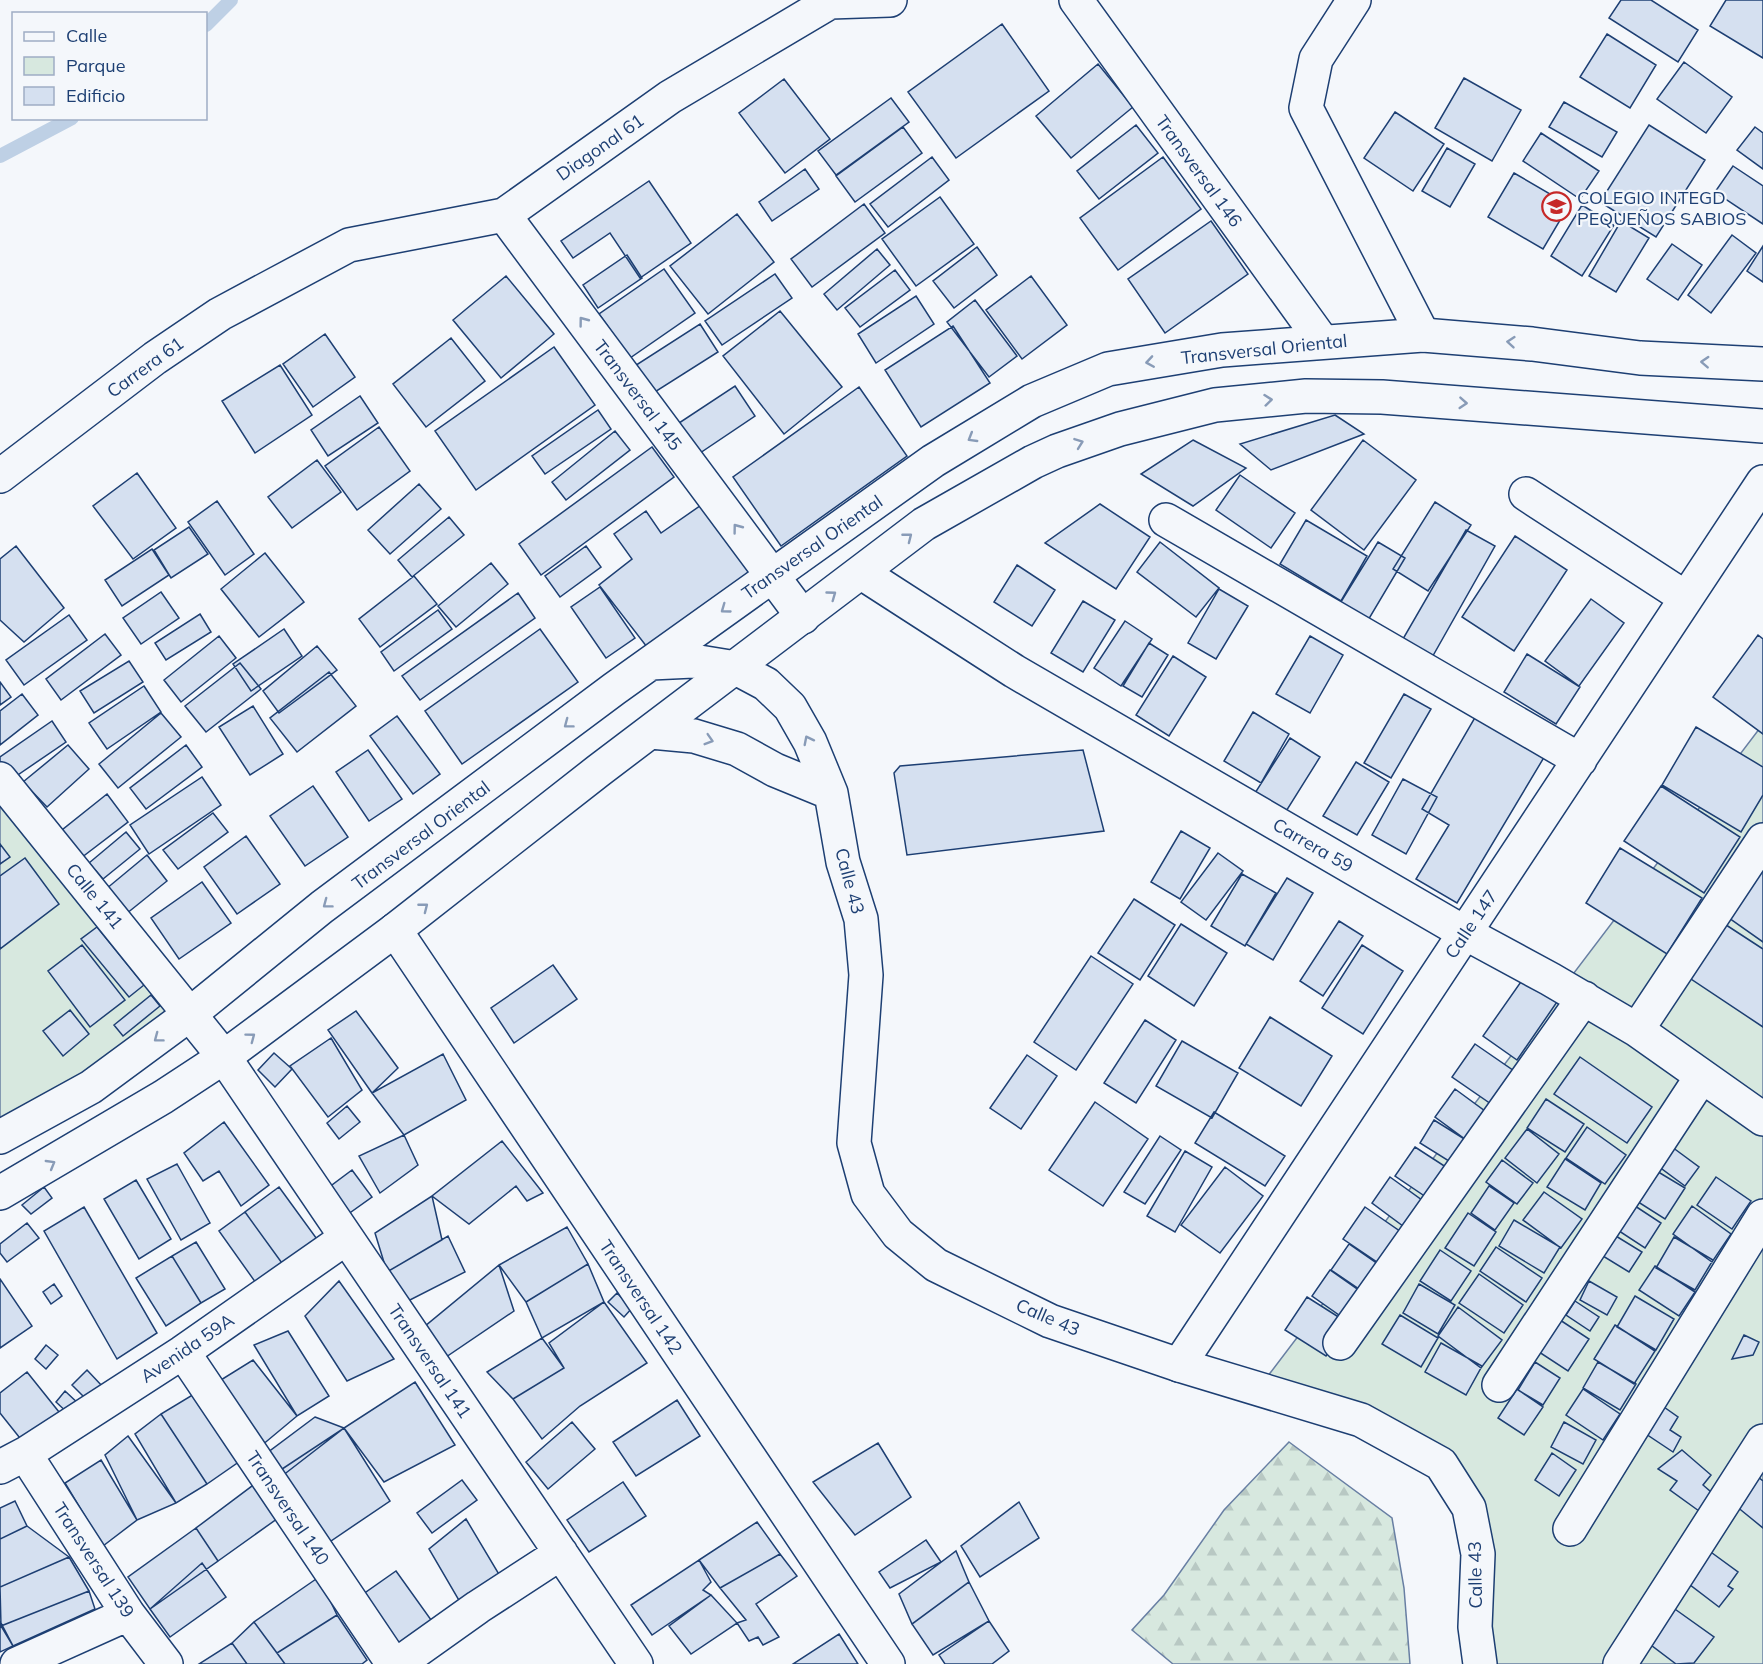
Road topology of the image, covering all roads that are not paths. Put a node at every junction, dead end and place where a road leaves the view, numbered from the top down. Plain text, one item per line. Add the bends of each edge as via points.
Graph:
1 (890, 0) edge
2 (1076, 0) edge
3 (1353, 0) edge
4 (504, 215) junction
5 (299, 273) joint
6 (1424, 335) junction
7 (1322, 341) junction
8 (1763, 364) edge
9 (1763, 426) edge
10 (0, 476) edge
11 (1763, 482) edge
12 (1526, 495) dead end
13 (1166, 520) dead end
14 (862, 573) junction
15 (772, 575) junction
16 (1686, 598) junction
17 (803, 616) junction
18 (651, 663) junction
19 (736, 668) junction
20 (651, 732) junction
21 (1580, 760) junction
22 (0, 779) edge
23 (831, 794) junction
24 (1763, 840) edge
25 (394, 930) junction
26 (1465, 933) junction
27 (1584, 998) junction
28 (190, 1014) junction
29 (1638, 1030) junction
30 (224, 1057) junction
31 (1702, 1076) junction
32 (1763, 1119) edge
33 (0, 1137) edge
34 (0, 1192) edge
35 (1763, 1216) edge
36 (346, 1238) junction
37 (1340, 1343) dead end
38 (183, 1352) junction
39 (1179, 1365) junction
40 (1499, 1385) dead end
41 (1763, 1441) edge
42 (13, 1460) edge
43 (1570, 1529) dead end
44 (561, 1553) junction
45 (128, 1614) junction
46 (17, 1664) edge
47 (166, 1664) edge
48 (393, 1664) edge
49 (398, 1664) edge
50 (636, 1664) edge
51 (888, 1664) edge
52 (1479, 1664) edge
53 (1620, 1664) edge

1 - 4 street, Diagonal 61 via 830,2 670,97
2 - 7 street, Transversal 146
3 - 6 street via 1316,59 1306,108
4 - 5 street, Diagonal 61 via 349,245
15 -> 4 street, Transversal 145
5 - 10 street, Carrera 61 via 201,326
6 - 7 street, Transversal Oriental
8 -> 6 street, Transversal Oriental via 1640,358
7 -> 15 street, Transversal Oriental via 1222,350 1108,369 1032,401 933,461
14 -> 9 street via 924,524 1033,462 1120,429 1215,405 1306,396 1382,397
11 - 16 street, Calle 147
12 - 16 street
13 - 21 street
17 -> 14 street
14 - 26 street, Carrera 59 via 1024,677
15 - 17 street, Transversal 145
15 -> 18 street, Transversal Oriental
16 - 21 street, Calle 147
17 - 19 street
18 - 19 street, Calle 43 via 693,661
18 -> 28 street, Transversal Oriental via 322,907
19 - 20 street
23 -> 19 street, Calle 43 via 810,742 790,707 766,684
20 -> 23 street via 694,736 737,748
25 -> 20 street
21 - 26 street, Calle 147
22 - 28 street, Calle 141
23 - 39 street, Calle 43 via 843,862 862,930 866,975 854,1143 868,1194 898,1234 936,1264 1050,1321
24 - 29 street
30 -> 25 street
25 - 51 street, Transversal 142
26 - 27 street, Carrera 59
26 - 39 street, Calle 147
27 - 29 street, Carrera 59
27 - 37 street
28 - 30 street, Calle 141
28 -> 33 street, Transversal Oriental via 91,1087
29 - 31 street, Carrera 59
34 -> 30 street
30 - 36 street, Transversal 141
31 - 32 street, Carrera 59
31 - 40 street
35 - 43 street
36 - 38 street, Avenida 59A
36 - 44 street, Transversal 141
38 - 42 street, Avenida 59A
38 - 48 street, Transversal 140
39 - 52 street, Calle 43 via 1361,1420 1441,1464 1469,1508 1478,1554 1475,1627
41 - 53 street
42 - 45 street, Transversal 139
44 - 49 street
44 - 50 street, Transversal 141
45 - 46 street
45 - 47 street, Transversal 139

